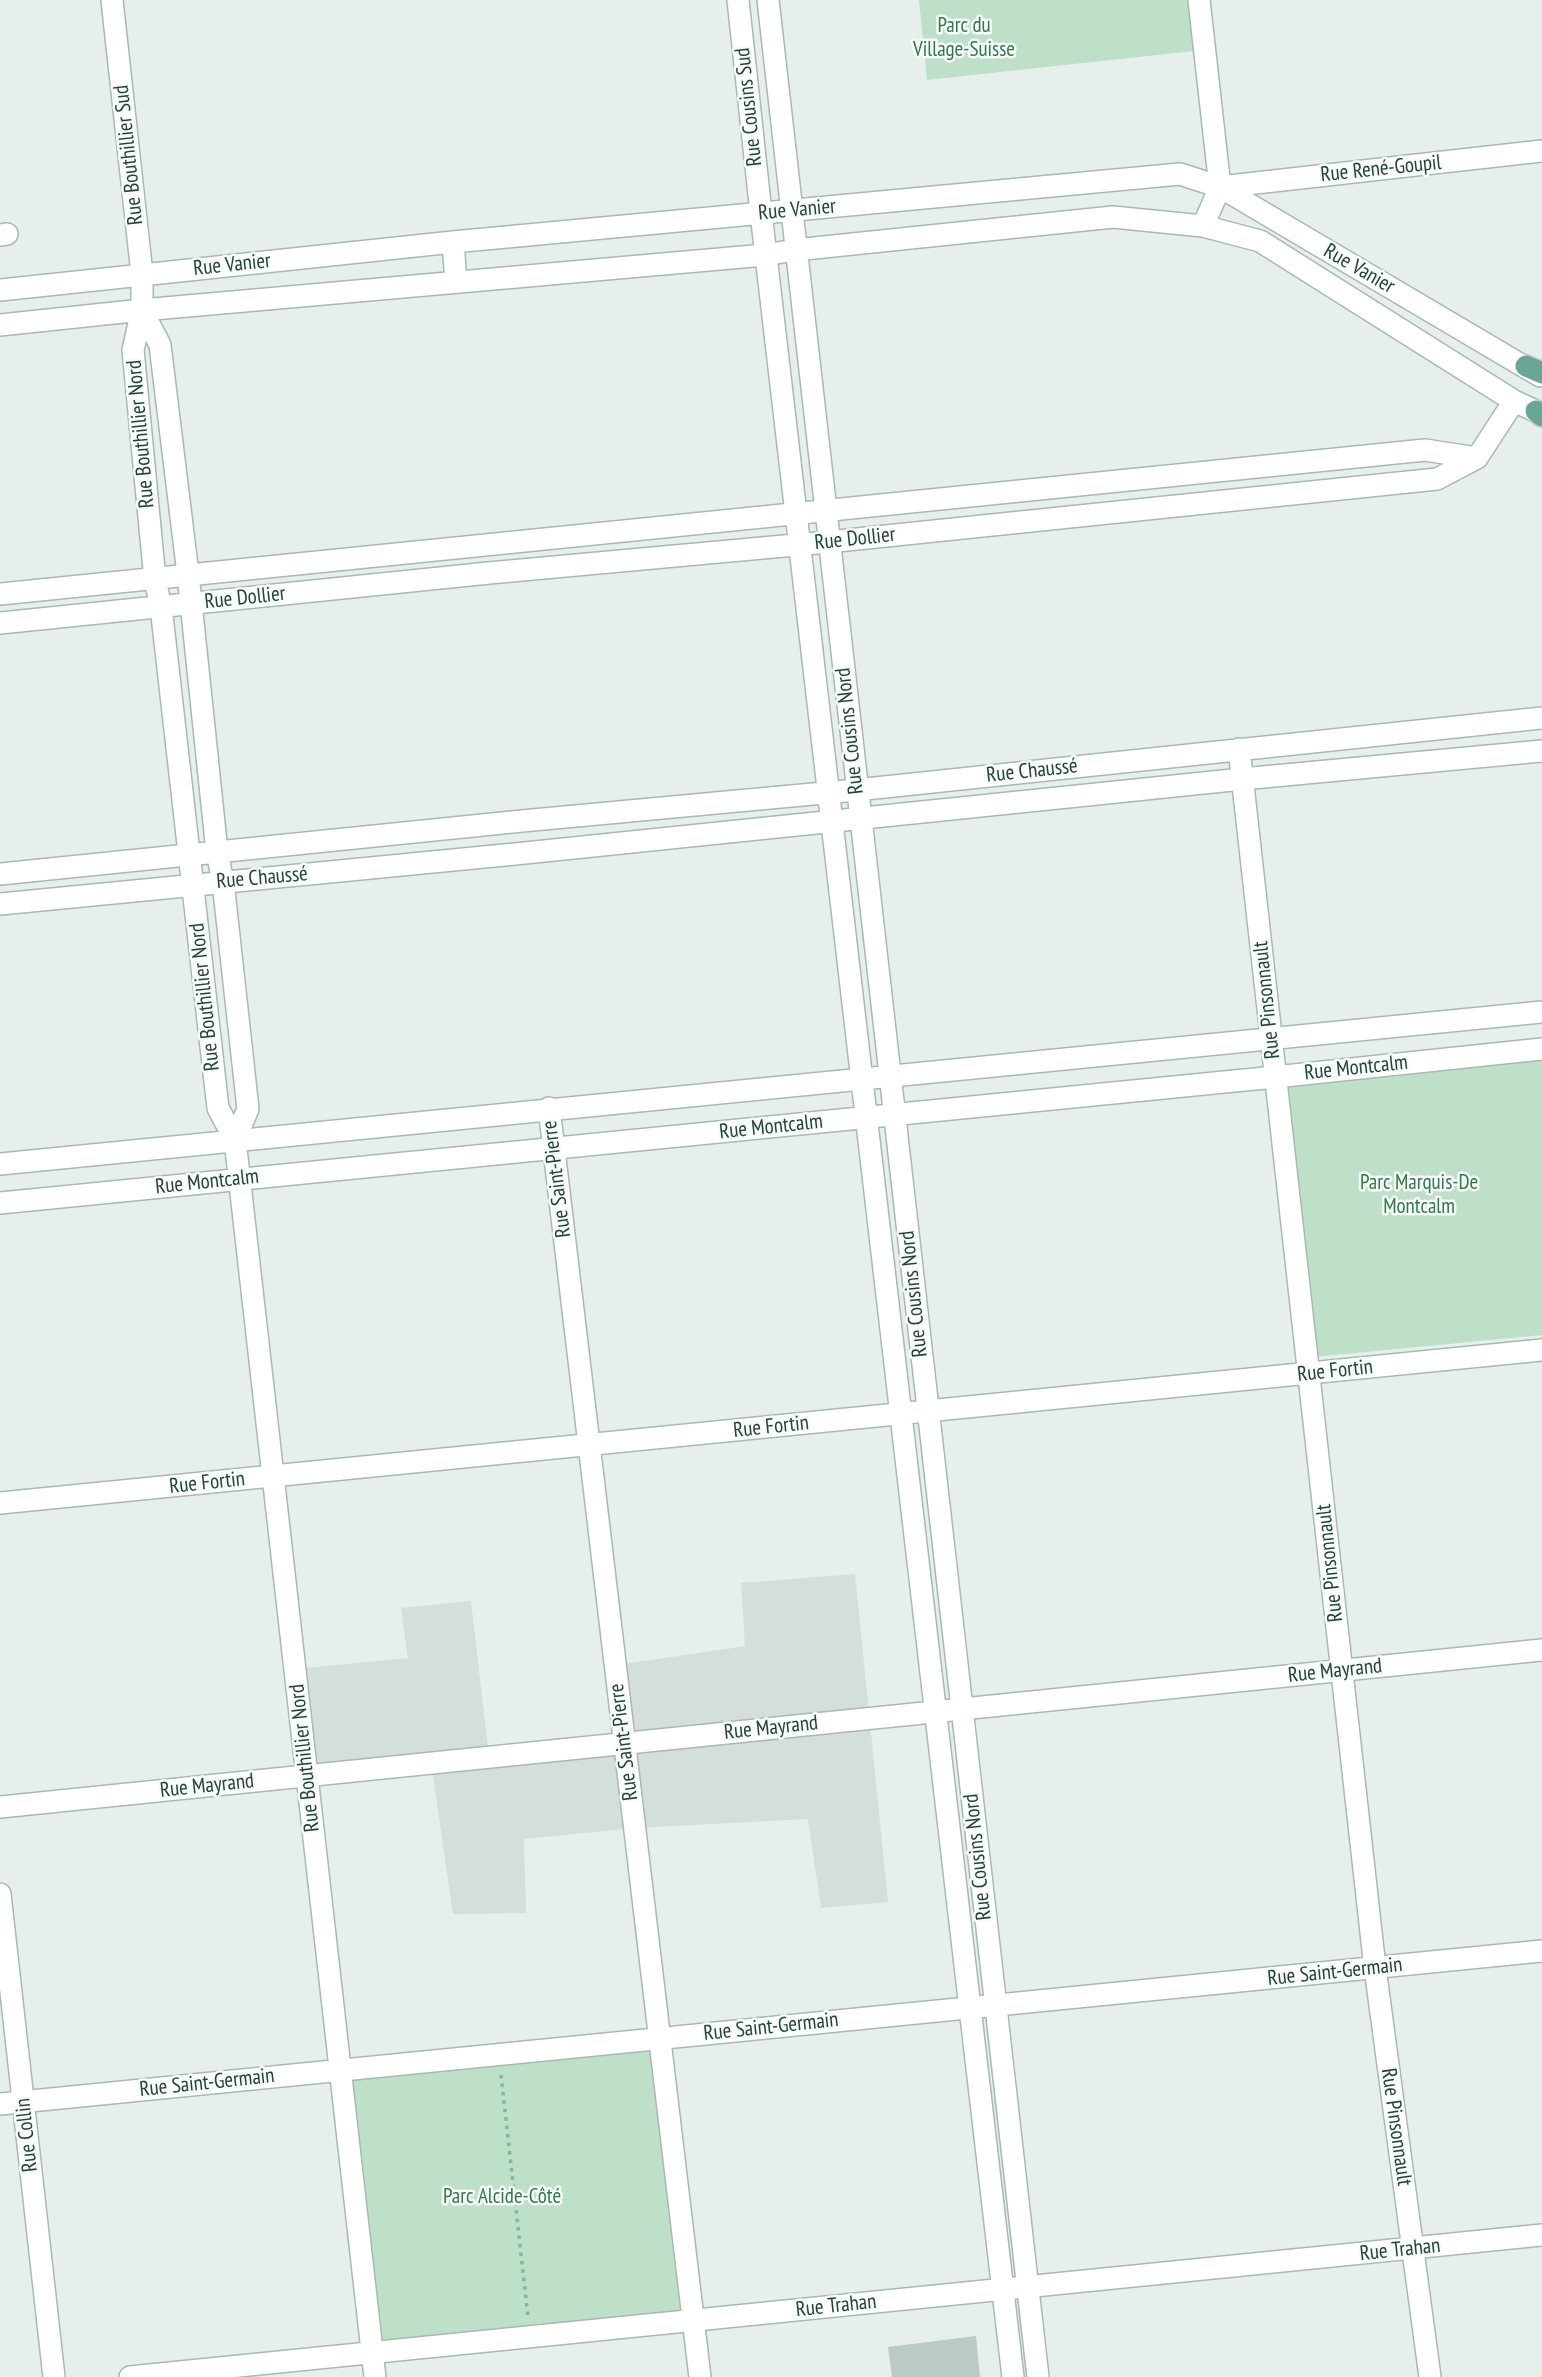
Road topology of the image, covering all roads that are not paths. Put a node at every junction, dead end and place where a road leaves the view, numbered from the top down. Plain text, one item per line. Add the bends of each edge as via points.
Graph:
1 (112, 0) edge
2 (738, 0) edge
3 (768, 0) edge
4 (1199, 0) edge
5 (1542, 151) edge
6 (1220, 187) junction
7 (790, 211) junction
8 (761, 213) junction
9 (1202, 226) junction
10 (453, 242) junction
11 (795, 250) junction
12 (765, 255) junction
13 (142, 274) junction
14 (456, 282) junction
15 (0, 290) edge
16 (142, 310) junction
17 (0, 325) edge
18 (1537, 372) edge
19 (1514, 401) junction
20 (1540, 413) edge
21 (1477, 458) junction
22 (1217, 472) junction
23 (1220, 502) junction
24 (825, 512) junction
25 (796, 515) junction
26 (828, 542) junction
27 (799, 544) junction
28 (487, 546) junction
29 (489, 573) junction
30 (188, 575) junction
31 (155, 580) junction
32 (0, 594) edge
33 (191, 604) junction
34 (160, 607) junction
35 (0, 623) edge
36 (1542, 718) edge
37 (1239, 749) junction
38 (1542, 751) edge
39 (1242, 779) junction
40 (856, 790) junction
41 (828, 792) junction
42 (860, 817) junction
43 (522, 821) junction
44 (832, 822) junction
45 (217, 852) junction
46 (524, 853) junction
47 (187, 855) junction
48 (0, 874) edge
49 (223, 882) junction
50 (193, 884) junction
51 (0, 904) edge
52 (1542, 1012) edge
53 (1271, 1038) junction
54 (1542, 1049) edge
55 (889, 1076) junction
56 (1275, 1077) junction
57 (862, 1078) junction
58 (549, 1108) junction
59 (894, 1115) junction
60 (866, 1117) junction
61 (235, 1140) junction
62 (554, 1149) junction
63 (0, 1164) edge
64 (240, 1179) junction
65 (0, 1203) edge
66 (1542, 1350) edge
67 (1308, 1374) junction
68 (928, 1411) junction
69 (901, 1414) junction
70 (589, 1445) junction
71 (273, 1476) junction
72 (0, 1503) edge
73 (1542, 1650) edge
74 (1342, 1671) junction
75 (962, 1709) junction
76 (936, 1712) junction
77 (624, 1743) junction
78 (307, 1776) junction
79 (0, 1807) edge
80 (0, 1894) edge
81 (1542, 1951) edge
82 (1375, 1968) junction
83 (995, 2005) junction
84 (970, 2007) junction
85 (660, 2038) junction
86 (340, 2070) junction
87 (23, 2101) junction
88 (0, 2104) edge
89 (1542, 2235) edge
90 (1413, 2248) junction
91 (1028, 2287) junction
92 (1003, 2289) junction
93 (693, 2320) junction
94 (372, 2353) junction
95 (54, 2377) edge
96 (130, 2377) edge
97 (375, 2377) edge
98 (700, 2377) edge
99 (1013, 2377) edge
100 (1038, 2377) edge
101 (1430, 2377) edge

1 - 13 street, Rue Bouthillier Sud
2 - 8 street, Rue Cousins Sud
3 - 7 street, Rue Cousins Sud
4 - 6 street
5 - 6 street, Rue René-Goupil
6 - 7 street, Rue Vanier via 1180,174
6 - 9 street
6 - 18 street, Rue Vanier
7 - 8 street, Rue Vanier
7 - 11 street, Rue Cousins Nord
8 - 10 street, Rue Vanier
8 - 12 street, Rue Cousins Nord
9 - 11 street, Rue Vanier via 1113,217
9 - 19 street, Rue Vanier via 1260,241
10 - 13 street, Rue Vanier
10 - 14 street
11 - 12 street, Rue Vanier
11 - 24 street, Rue Cousins Nord
12 - 14 street, Rue Vanier
12 - 25 street, Rue Cousins Nord
13 - 15 street, Rue Vanier
13 - 16 street, Rue Bouthillier Sud
14 - 16 street, Rue Vanier
16 - 17 street, Rue Vanier
16 - 30 street, Rue Bouthillier Nord via 160,345
16 - 31 street, Rue Bouthillier Nord via 133,350
19 - 20 street, Rue Vanier
19 - 21 street, Rue Dollier
21 - 22 street, Rue Dollier via 1425,450
21 - 23 street, Rue Dollier via 1437,479
22 - 23 street
22 - 24 street, Rue Dollier
23 - 26 street, Rue Dollier
24 - 25 street, Rue Dollier
24 - 26 street, Rue Cousins Nord
25 - 27 street, Rue Cousins Nord
25 - 28 street, Rue Dollier
26 - 27 street, Rue Dollier
26 - 40 street, Rue Cousins Nord
27 - 29 street, Rue Dollier
27 - 41 street, Rue Cousins Nord
28 - 29 street
28 - 30 street, Rue Dollier
29 - 33 street, Rue Dollier
30 - 31 street, Rue Dollier
30 - 33 street, Rue Bouthillier Nord
31 - 32 street, Rue Dollier
31 - 34 street, Rue Bouthillier Nord
33 - 34 street, Rue Dollier
33 - 45 street, Rue Bouthillier Nord
34 - 35 street, Rue Dollier
34 - 47 street, Rue Bouthillier Nord
36 - 37 street, Rue Chaussé
37 - 39 street, Rue Pinsonnault
37 - 40 street, Rue Chaussé
38 - 39 street, Rue Chaussé
39 - 42 street, Rue Chaussé
39 - 53 street, Rue Pinsonnault
40 - 41 street, Rue Chaussé
40 - 42 street, Rue Cousins Nord
41 - 43 street, Rue Chaussé
41 - 44 street, Rue Cousins Nord
42 - 44 street, Rue Chaussé
42 - 55 street, Rue Cousins Nord
43 - 45 street, Rue Chaussé
43 - 46 street
44 - 46 street, Rue Chaussé
44 - 57 street, Rue Cousins Nord
45 - 47 street, Rue Chaussé
45 - 49 street, Rue Bouthillier Nord
46 - 49 street, Rue Chaussé
47 - 48 street, Rue Chaussé
47 - 50 street, Rue Bouthillier Nord
49 - 50 street, Rue Chaussé
49 - 61 street, Rue Bouthillier Nord via 248,1109
50 - 51 street, Rue Chaussé
50 - 61 street, Rue Bouthillier Nord via 218,1108
52 - 53 street, Rue Montcalm
53 - 55 street, Rue Montcalm
53 - 56 street, Rue Pinsonnault
54 - 56 street, Rue Montcalm
55 - 57 street, Rue Montcalm
55 - 59 street, Rue Cousins Nord
56 - 59 street, Rue Montcalm
56 - 67 street, Rue Pinsonnault
57 - 58 street, Rue Montcalm
57 - 60 street, Rue Cousins Nord
58 - 61 street, Rue Montcalm
58 - 62 street, Rue Saint-Pierre
59 - 60 street, Rue Montcalm
59 - 68 street, Rue Cousins Nord
60 - 62 street, Rue Montcalm
60 - 69 street, Rue Cousins Nord
61 - 63 street, Rue Montcalm
61 - 64 street, Rue Bouthillier Nord
62 - 64 street, Rue Montcalm
62 - 70 street, Rue Saint-Pierre
64 - 65 street, Rue Montcalm
64 - 71 street, Rue Bouthillier Nord
66 - 67 street, Rue Fortin
67 - 68 street, Rue Fortin
67 - 74 street, Rue Pinsonnault
68 - 69 street, Rue Fortin
68 - 75 street, Rue Cousins Nord
69 - 70 street, Rue Fortin
69 - 76 street, Rue Cousins Nord
70 - 71 street, Rue Fortin
70 - 77 street, Rue Saint-Pierre
71 - 72 street, Rue Fortin
71 - 78 street, Rue Bouthillier Nord
73 - 74 street, Rue Mayrand
74 - 75 street, Rue Mayrand
74 - 82 street, Rue Pinsonnault
75 - 76 street, Rue Mayrand
75 - 83 street, Rue Cousins Nord
76 - 77 street, Rue Mayrand
76 - 84 street, Rue Cousins Nord
77 - 78 street, Rue Mayrand
77 - 85 street, Rue Saint-Pierre
78 - 79 street, Rue Mayrand
78 - 86 street, Rue Bouthillier Nord
80 - 87 street, Rue Collin
81 - 82 street, Rue Saint-Germain
82 - 83 street, Rue Saint-Germain
82 - 90 street, Rue Pinsonnault
83 - 84 street, Rue Saint-Germain
83 - 91 street, Rue Cousins Nord
84 - 85 street, Rue Saint-Germain
84 - 92 street, Rue Cousins Nord
85 - 86 street, Rue Saint-Germain
85 - 93 street, Rue Saint-Pierre
86 - 87 street, Rue Saint-Germain
86 - 94 street, Rue Bouthillier Nord
87 - 88 street, Rue Saint-Germain
87 - 95 street, Rue Collin
89 - 90 street, Rue Trahan
90 - 91 street, Rue Trahan
90 - 101 street, Rue Pinsonnault
91 - 92 street, Rue Trahan
91 - 100 street, Rue Cousins Nord
92 - 93 street, Rue Trahan
92 - 99 street, Rue Cousins Nord
93 - 94 street, Rue Trahan
93 - 98 street, Rue Saint-Pierre
94 - 96 street, Rue Trahan
94 - 97 street, Rue Bouthillier Nord

